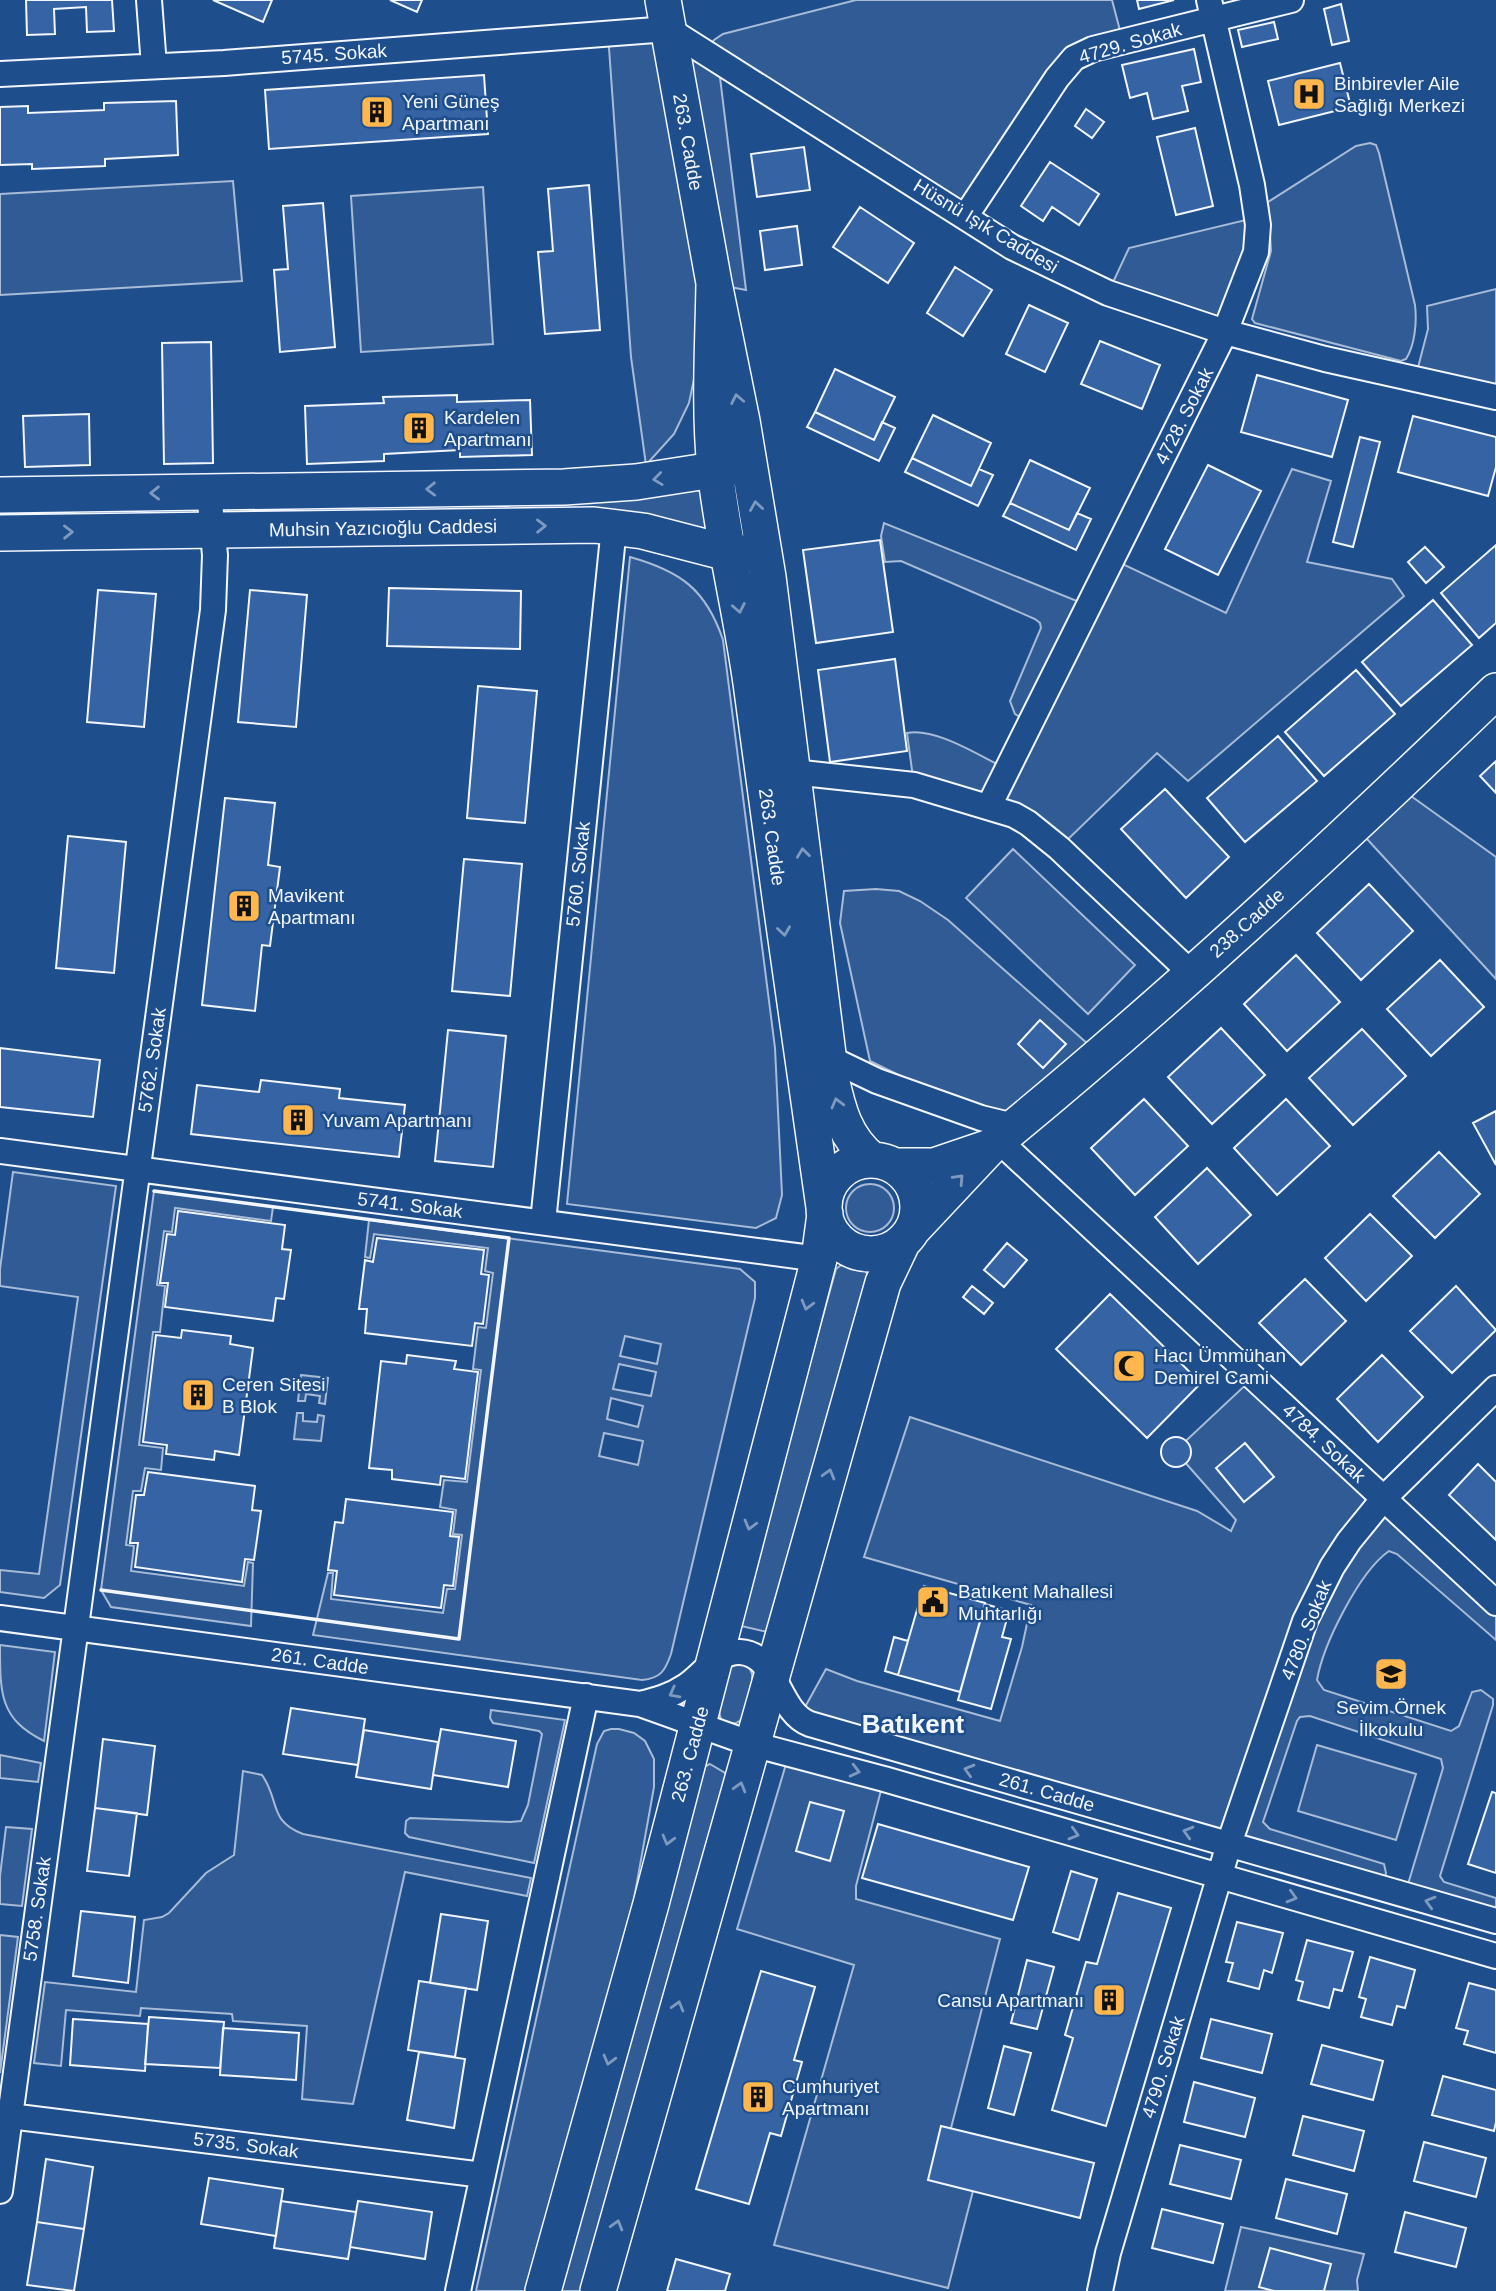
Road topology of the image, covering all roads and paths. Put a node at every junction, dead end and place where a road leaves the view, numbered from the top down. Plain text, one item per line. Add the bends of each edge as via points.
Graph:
1 (149, 0) edge
2 (1291, 0) edge
3 (1211, 10) edge
4 (666, 15) edge
5 (154, 66) junction
6 (0, 74) edge
7 (965, 217) junction
8 (714, 283) junction
9 (1226, 332) junction
10 (1496, 397) edge
11 (750, 466) junction
12 (715, 469) junction
13 (209, 492) junction
14 (0, 495) edge
15 (614, 527) junction
16 (213, 530) junction
17 (0, 533) edge
18 (763, 551) junction
19 (728, 553) junction
20 (1496, 691) edge
21 (793, 772) junction
22 (989, 806) junction
23 (1192, 974) junction
24 (829, 1058) junction
25 (1001, 1138) junction
26 (0, 1151) edge
27 (883, 1163) junction
28 (138, 1169) junction
29 (825, 1211) junction
30 (543, 1222) junction
31 (908, 1235) junction
32 (820, 1259) junction
33 (1496, 1388) edge
34 (1384, 1499) junction
35 (1496, 1603) edge
36 (0, 1618) edge
37 (75, 1628) junction
38 (715, 1661) junction
39 (771, 1675) junction
40 (586, 1696) junction
41 (640, 1704) junction
42 (698, 1723) junction
43 (752, 1744) junction
44 (1228, 1844) junction
45 (1220, 1876) junction
46 (1496, 1921) edge
47 (1496, 1956) edge
48 (10, 2116) junction
49 (483, 2175) junction
50 (0, 2191) edge
51 (458, 2291) edge
52 (543, 2291) edge
53 (598, 2291) edge
54 (1100, 2291) edge

1 - 5 street
2 - 3 street, 4729. Sokak
3 - 7 street, 4729. Sokak via 1073,58
3 - 9 street, 4728. Sokak via 1252,185 1258,232 1256,252
4 - 5 street, 5745. Sokak
4 - 7 street, Hüsnü Işık Caddesi
4 - 8 main road, 263. Cadde
5 - 6 street, 5745. Sokak
7 - 9 street, Hüsnü Işık Caddesi via 1012,247 1096,288
11 -> 8 main road
8 - 12 main road, 263. Cadde
9 - 10 street, Hüsnü Işık Caddesi
9 - 22 street, 4728. Sokak
11 - 12 main road, Muhsin Yazıcıoğlu Caddesi
18 -> 11 main road
12 -> 13 main road, Muhsin Yazıcıoğlu Caddesi via 647,481 564,487
12 - 19 main road, 263. Cadde
13 -> 14 main road, Muhsin Yazıcıoğlu Caddesi
13 - 16 street, 5762. Sokak
16 -> 15 main road, Muhsin Yazıcıoğlu Caddesi
15 - 19 main road, Muhsin Yazıcıoğlu Caddesi
15 - 30 street, 5760. Sokak
17 -> 16 main road, Muhsin Yazıcıoğlu Caddesi
16 - 28 street, 5762. Sokak via 213,610
18 - 19 main road, Muhsin Yazıcıoğlu Caddesi
18 - 21 main road
19 -> 29 main road, 263. Cadde via 746,644
20 - 23 main road, 238.Cadde
21 - 22 street via 914,785
24 -> 21 main road
22 - 23 street via 1042,833
23 - 25 main road, 238.Cadde
24 - 25 street via 877,1081 981,1118
27 -> 24 main road via 859,1149 843,1122
25 - 27 main road via 934,1166
31 -> 25 main road, 238.Cadde
25 - 34 street, 4784. Sokak
26 - 28 street, 5741. Sokak
27 - 29 main road via 857,1162 844,1168 827,1192
27 - 31 main road via 912,1182 918,1197 918,1213
28 - 30 street, 5741. Sokak
28 - 37 street, 5762. Sokak
29 - 31 main road via 833,1234 857,1252 889,1250
29 - 32 main road, 263. Cadde
30 - 32 street, 5741. Sokak
39 -> 31 main road via 883,1283
32 -> 38 main road, 263. Cadde
33 - 34 street, 4780. Sokak
34 - 35 street, 4784. Sokak
34 - 44 street, 4780. Sokak via 1332,1567 1305,1621
36 - 37 street, 261. Cadde
37 - 40 street, 261. Cadde
37 - 48 street, 5758. Sokak
38 - 39 street, 261. Cadde via 727,1654 750,1654
38 -> 41 street, 261. Cadde via 675,1693
38 - 42 main road, 263. Cadde
39 - 43 main road
44 -> 39 street, 261. Cadde via 810,1724 791,1709
40 - 41 street, 261. Cadde
40 - 49 street
41 - 42 street, 261. Cadde
42 - 43 street, 261. Cadde
42 -> 52 main road, 263. Cadde
43 -> 45 street, 261. Cadde
53 -> 43 main road
44 - 45 street, 4790. Sokak
46 -> 44 street, 261. Cadde
45 -> 47 street, 261. Cadde
45 - 54 street, 4790. Sokak
48 - 49 street, 5735. Sokak
48 - 50 street, 5758. Sokak
49 - 51 street

